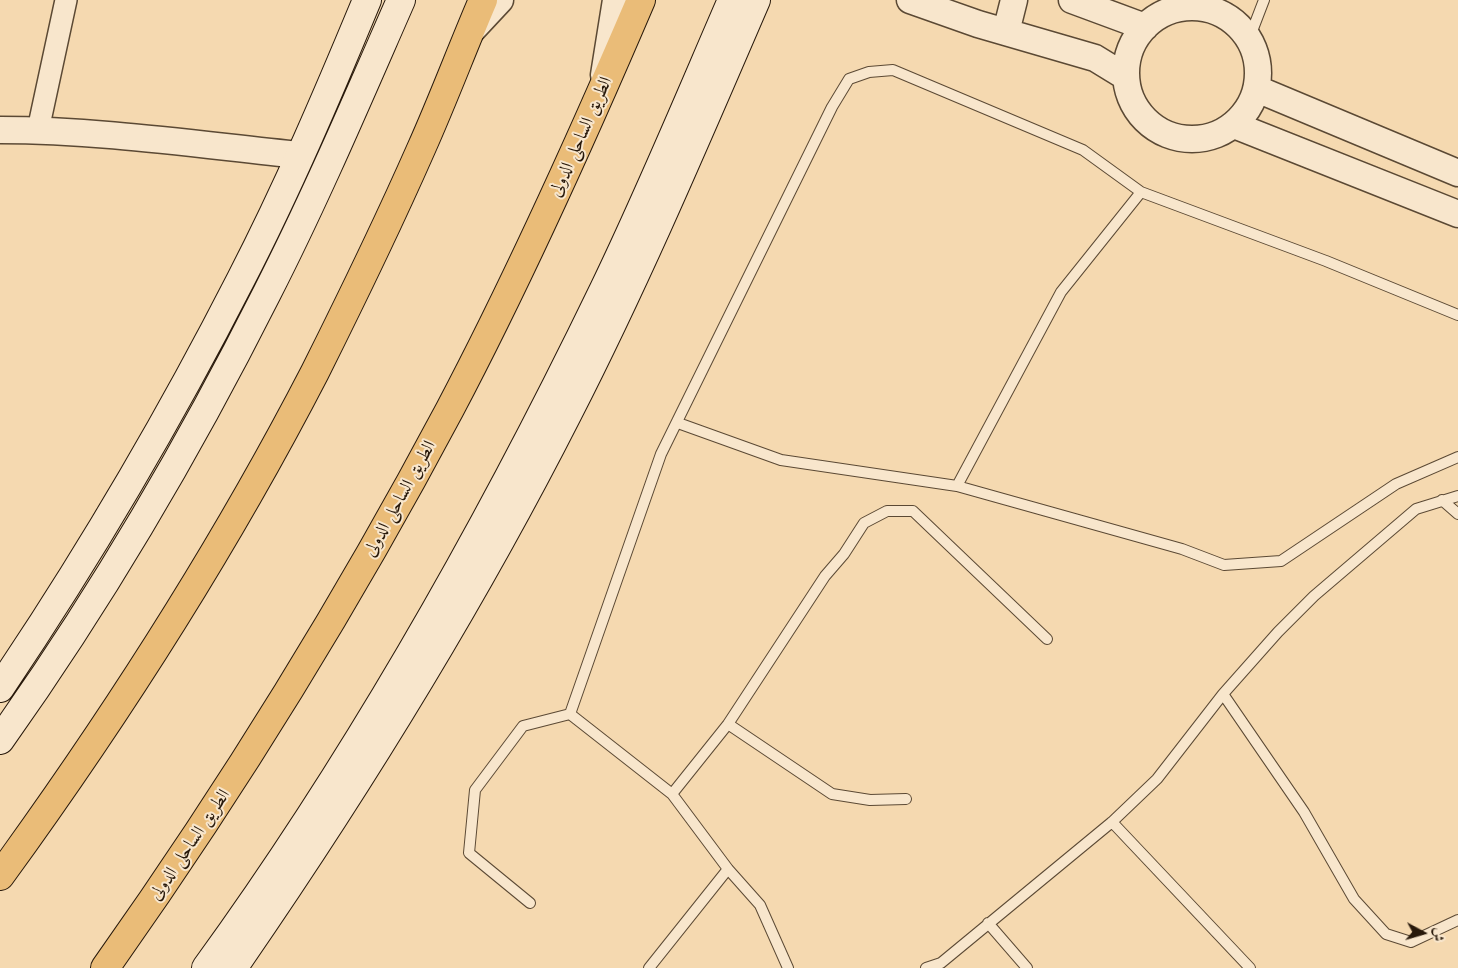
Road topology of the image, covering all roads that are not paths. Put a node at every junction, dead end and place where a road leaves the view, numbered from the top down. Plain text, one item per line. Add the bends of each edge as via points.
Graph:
1 (66, 0) edge
2 (367, 0) edge
3 (401, 0) edge
4 (484, 0) edge
5 (500, 0) edge
6 (616, 0) edge
7 (642, 0) edge
8 (732, 0) edge
9 (756, 0) edge
10 (775, 0) edge
11 (910, 0) edge
12 (1014, 0) edge
13 (1072, 0) edge
14 (1264, 0) edge
15 (1209, 4) edge
16 (1145, 27) junction
17 (1006, 32) junction
18 (469, 33) junction
19 (1249, 39) junction
20 (1126, 76) junction
21 (1256, 89) junction
22 (602, 91) junction
23 (1234, 125) junction
24 (0, 130) edge
25 (38, 130) junction
26 (300, 155) junction
27 (1458, 173) edge
28 (679, 179) junction
29 (1141, 192) junction
30 (1458, 214) edge
31 (1458, 315) edge
32 (678, 423) junction
33 (1458, 457) edge
34 (957, 486) junction
35 (1458, 496) edge
36 (1442, 500) junction
37 (1458, 514) edge
38 (75, 575) junction
39 (99, 591) junction
40 (1047, 639) dead end
41 (0, 688) edge
42 (1223, 694) junction
43 (570, 714) junction
44 (728, 724) junction
45 (0, 740) edge
46 (672, 794) junction
47 (906, 799) dead end
48 (1112, 822) junction
49 (728, 869) junction
50 (0, 876) edge
51 (530, 903) dead end
52 (1458, 920) edge
53 (988, 923) junction
54 (105, 968) edge
55 (206, 968) edge
56 (233, 968) edge
57 (649, 968) edge
58 (788, 968) edge
59 (926, 968) edge
60 (1027, 968) edge
61 (1250, 968) edge

1 - 25 street
2 - 26 main road
3 - 39 main road via 264,300 173,468
4 - 18 highway
5 - 18 street
6 - 22 street
7 - 22 highway, الطريق الساحلى الدولى
8 - 55 main road via 605,287 488,518 357,742
9 - 28 main road
10 - 28 main road via 749,54
11 - 17 street
12 - 17 street
13 - 16 street
14 - 19 lane
15 - 16 street via 1174,9
15 - 19 street
16 - 20 street via 1127,58
17 - 20 street via 1095,58
18 - 50 highway via 370,262 255,483 126,696
19 - 21 street via 1256,55
20 - 23 street via 1128,93 1135,108 1145,120 1165,134 1188,140 1205,139
21 - 23 street via 1252,103
21 - 27 street
22 - 54 highway, الطريق الساحلى الدولى via 504,303 396,510 266,727
23 - 30 street
24 - 25 street
25 - 26 street
26 - 38 main road via 196,366
28 - 56 main road via 572,406 507,529 376,754
29 - 31 lane via 1326,261
29 - 32 lane via 1083,150 894,70 869,72 849,79 832,107
29 - 34 lane via 1061,292
32 - 34 lane via 781,460
32 - 43 lane via 661,454
33 - 34 lane via 1396,484 1281,561 1224,565 1182,549
35 - 36 lane
36 - 37 lane
36 - 42 lane via 1416,509 1314,596
38 - 39 main road
38 - 41 main road
39 - 45 main road
40 - 44 lane via 913,511 887,511 864,523 825,576
42 - 48 lane via 1157,779
42 - 52 lane via 1304,812 1354,899 1386,934 1410,942
43 - 46 lane
43 - 51 lane via 523,726 475,790 469,853
44 - 46 lane
44 - 47 lane via 832,794 870,800
46 - 49 lane
48 - 53 lane
48 - 61 lane
49 - 57 lane
49 - 58 lane via 760,905
53 - 59 lane via 941,963
53 - 60 lane

